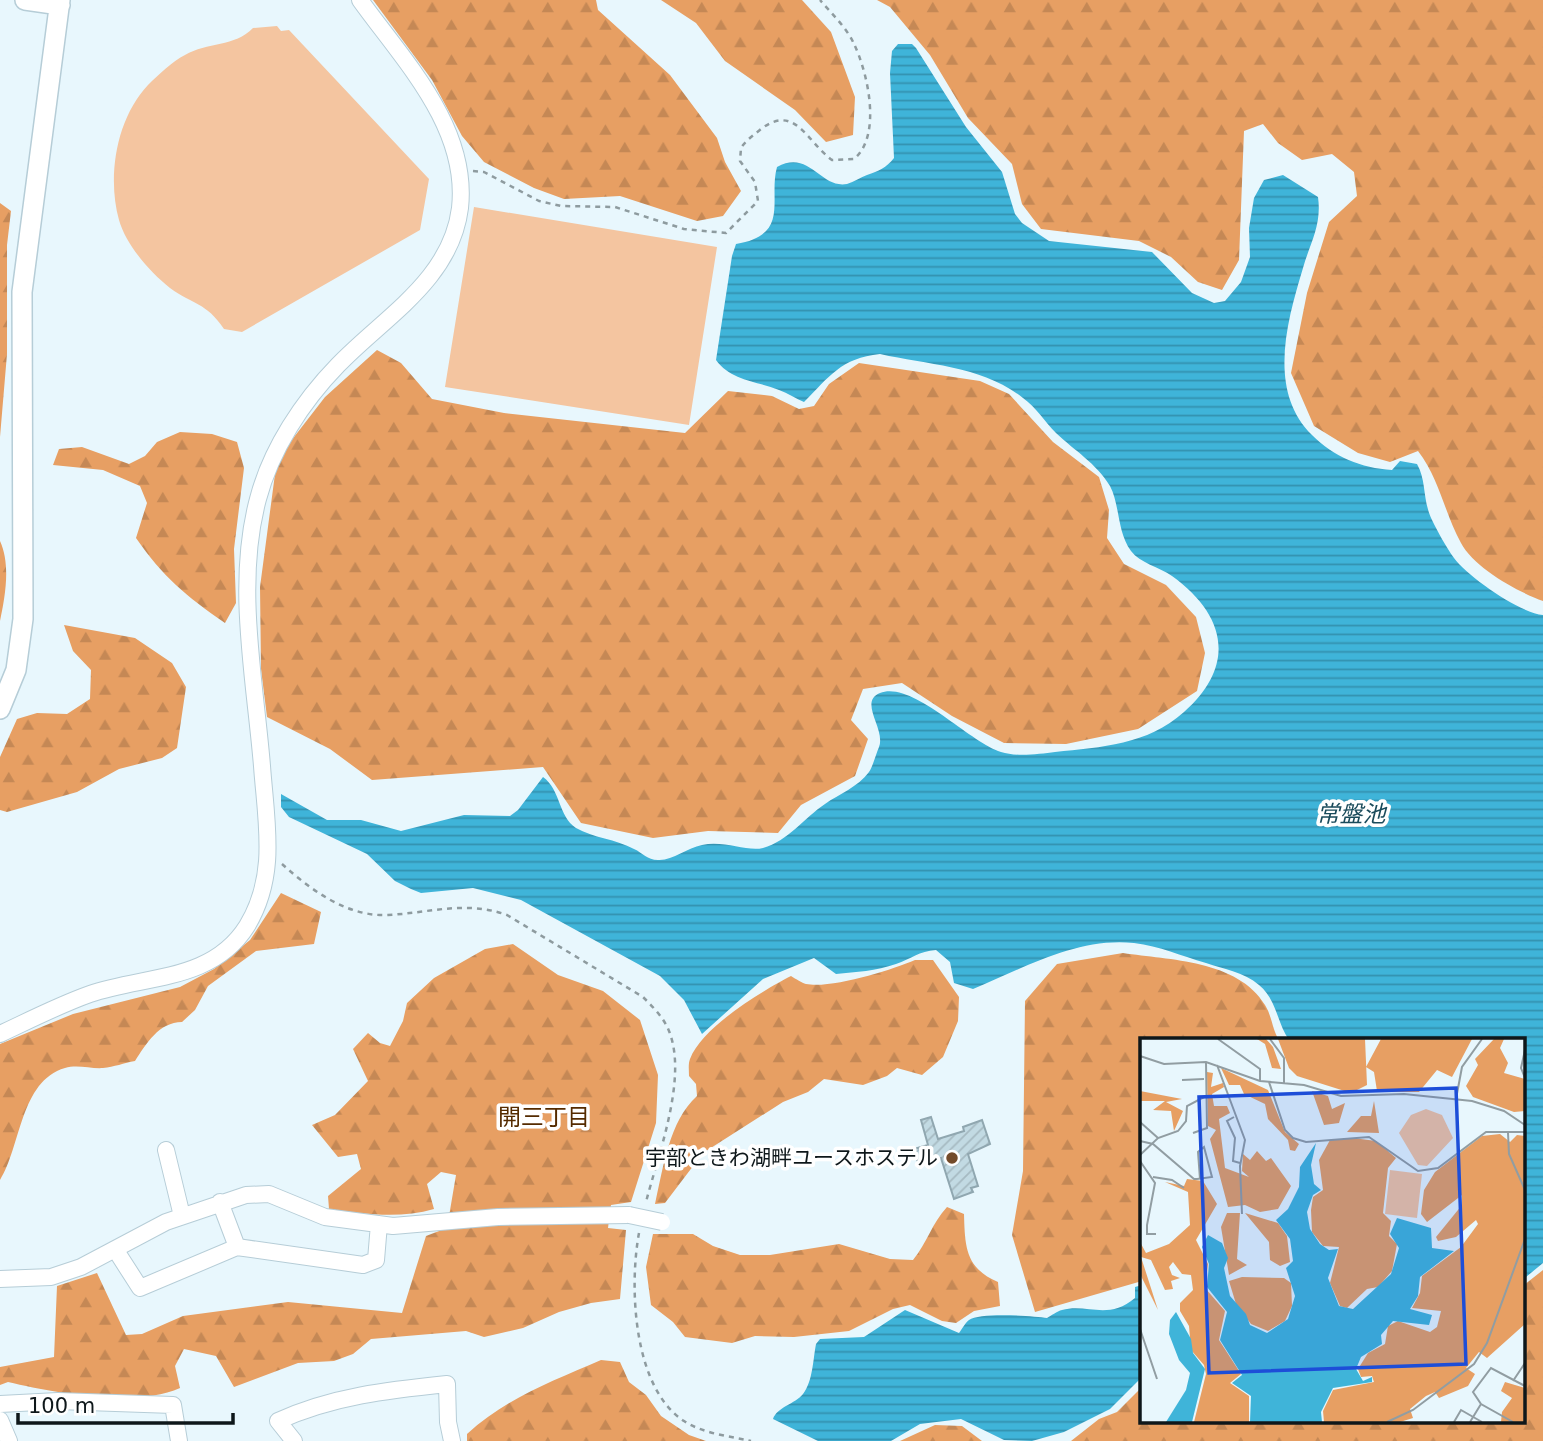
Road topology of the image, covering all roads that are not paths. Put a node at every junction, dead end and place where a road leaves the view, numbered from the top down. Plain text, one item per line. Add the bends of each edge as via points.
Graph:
1 (25, 0) edge
2 (360, 0) edge
3 (60, 2) edge
4 (0, 709) edge
5 (0, 1034) edge
6 (166, 1150) dead end
7 (220, 1202) junction
8 (182, 1216) junction
9 (662, 1222) dead end
10 (379, 1224) junction
11 (237, 1247) junction
12 (115, 1248) junction
13 (0, 1279) edge
14 (0, 1404) edge
15 (0, 1420) edge
16 (9, 1441) edge
17 (180, 1441) edge
18 (294, 1441) edge
19 (452, 1441) edge

1 - 3 street
2 - 5 street via 438,111 458,169 460,207 455,231 437,264 394,316 338,365 304,407 278,446 258,499 248,595 269,852 257,906 233,945 198,968 90,994
3 - 4 street via 22,292 23,619 16,670
6 - 8 street
7 - 8 street
7 - 10 street via 269,1194 326,1217
7 - 11 street
8 - 12 street
9 - 10 street, bridge via 498,1217
10 - 11 street via 376,1260 363,1265
11 - 12 street via 140,1288
12 - 13 street via 81,1268 51,1277
14 - 17 street via 173,1405
15 - 16 street
18 - 19 street via 278,1421 341,1398 447,1384

